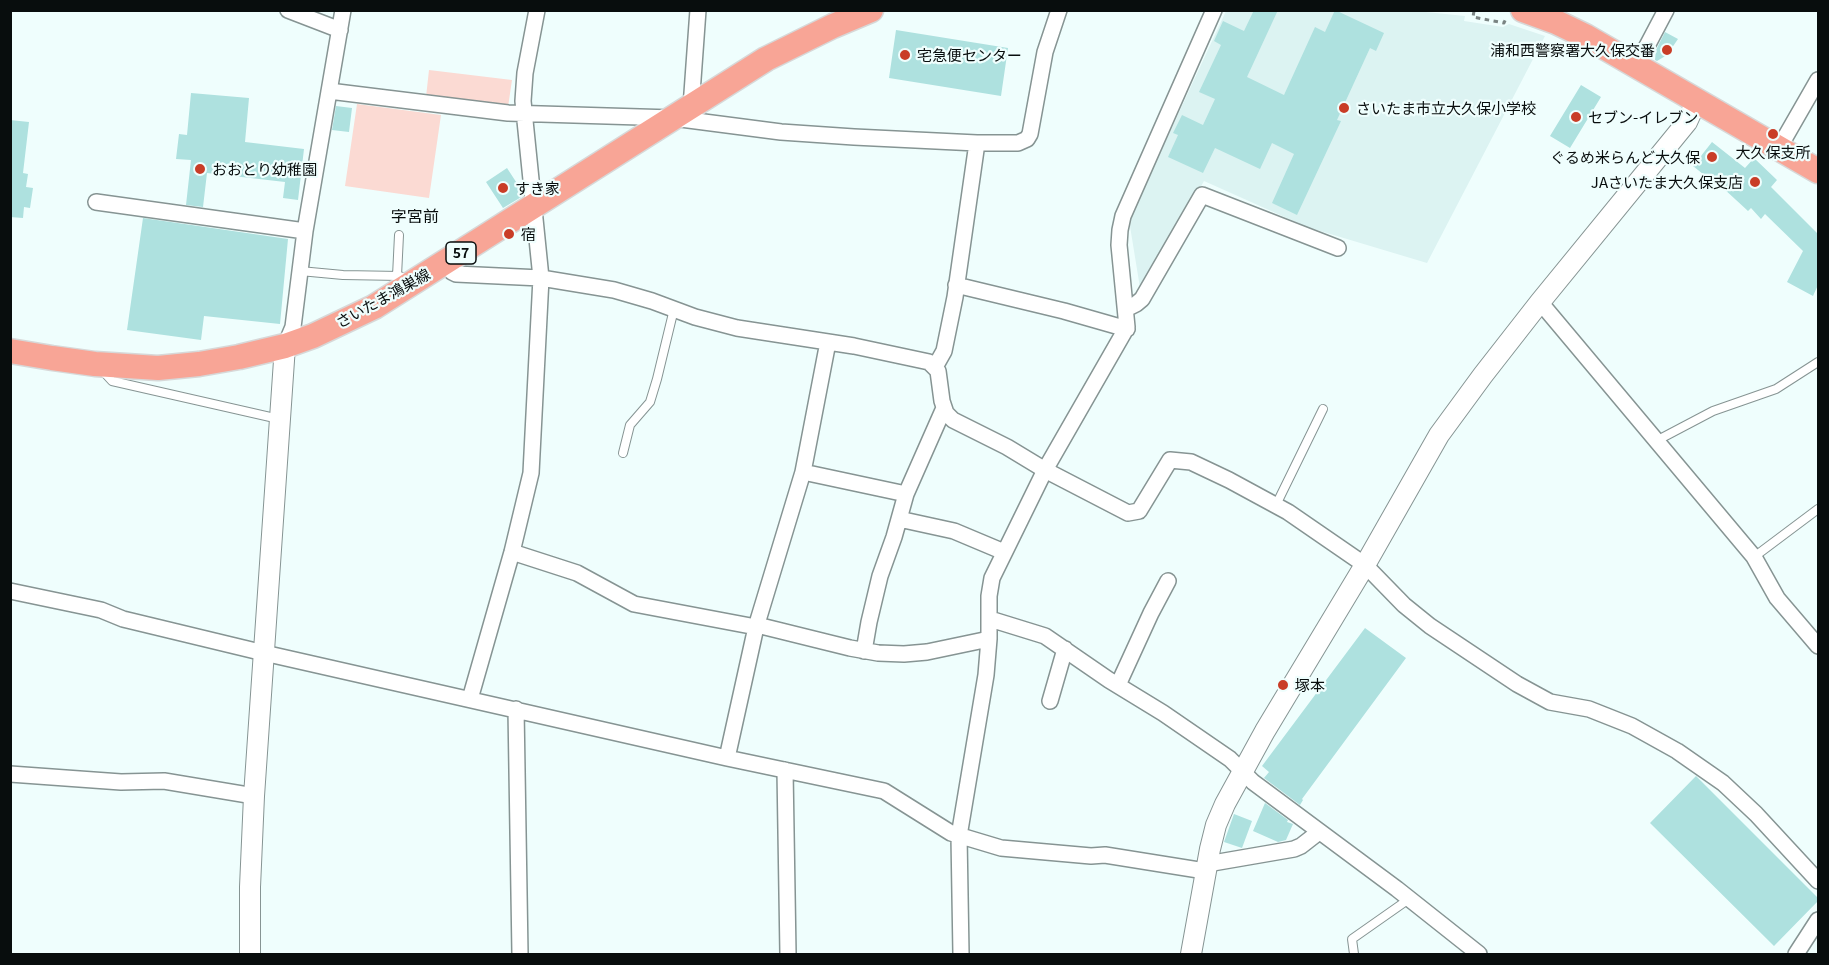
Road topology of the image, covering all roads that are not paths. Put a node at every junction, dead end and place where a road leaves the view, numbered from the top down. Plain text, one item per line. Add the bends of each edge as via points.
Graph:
1 (288, 10) edge
2 (343, 10) edge
3 (537, 10) edge
4 (698, 10) edge
5 (871, 10) edge
6 (1059, 10) edge
7 (1214, 10) edge
8 (1666, 10) edge
9 (1513, 17) edge
10 (340, 30) junction
11 (1637, 65) junction
12 (1818, 80) edge
13 (329, 91) junction
14 (1697, 100) junction
15 (682, 112) junction
16 (523, 113) junction
17 (976, 143) junction
18 (1779, 147) junction
19 (1818, 171) edge
20 (96, 202) dead end
21 (534, 206) junction
22 (305, 231) junction
23 (399, 235) dead end
24 (1338, 248) dead end
25 (445, 263) junction
26 (300, 271) junction
27 (541, 279) junction
28 (404, 280) junction
29 (956, 285) junction
30 (1540, 302) junction
31 (674, 309) junction
32 (1126, 309) junction
33 (1126, 329) junction
34 (828, 342) junction
35 (285, 346) junction
36 (10, 351) edge
37 (1818, 362) edge
38 (96, 364) junction
39 (935, 367) junction
40 (944, 408) junction
41 (1323, 409) dead end
42 (281, 420) junction
43 (1656, 441) junction
44 (623, 453) dead end
45 (1045, 470) junction
46 (803, 472) junction
47 (906, 494) junction
48 (1276, 506) junction
49 (1818, 509) edge
50 (899, 519) junction
51 (512, 552) junction
52 (1004, 552) junction
53 (1754, 557) junction
54 (1365, 565) junction
55 (1168, 580) dead end
56 (10, 591) edge
57 (990, 619) junction
58 (757, 626) junction
59 (989, 639) junction
60 (1818, 646) edge
61 (1065, 649) junction
62 (864, 651) junction
63 (264, 653) junction
64 (1118, 685) junction
65 (470, 699) junction
66 (1050, 701) dead end
67 (516, 709) junction
68 (727, 759) junction
69 (785, 770) junction
70 (1242, 771) junction
71 (10, 774) edge
72 (254, 796) junction
73 (1319, 832) junction
74 (959, 836) junction
75 (1206, 867) junction
76 (1818, 881) edge
77 (1409, 899) junction
78 (1818, 920) edge
79 (250, 954) edge
80 (520, 954) edge
81 (788, 954) edge
82 (961, 954) edge
83 (1191, 954) edge
84 (1354, 954) edge
85 (1479, 954) edge
86 (1796, 954) edge

1 - 10 street
2 - 10 street
3 - 16 street via 524,83
4 - 15 street
5 - 15 main road, さいたま鴻巣線 / 57 via 788,47
6 - 17 street via 1045,52 1027,139
7 - 32 street via 1123,216 1119,245
8 - 11 street
9 - 11 main road via 1566,27
10 - 13 street
11 - 14 main road
12 - 18 street
13 - 16 street
13 - 22 street
14 - 18 main road
14 - 30 street via 1687,122
15 - 16 street
15 - 17 street via 781,132
15 - 21 main road, さいたま鴻巣線 / 57
16 - 21 street
17 - 29 street
18 - 19 main road
20 - 22 street
21 - 25 main road, さいたま鴻巣線 / 57
21 - 27 street
22 - 26 street
23 - 28 lane
24 - 32 street via 1202,195 1142,299
25 - 27 street via 456,274
25 - 28 main road, さいたま鴻巣線 / 57
26 - 28 lane
26 - 35 street via 293,327
27 - 31 street via 624,293
27 - 51 street via 531,472
28 - 35 main road, さいたま鴻巣線 / 57 via 374,307
29 - 33 street
29 - 39 street via 944,351
30 - 43 street
30 - 54 street via 1439,435
31 - 34 street via 737,328
31 - 44 lane via 650,402 630,425
32 - 33 street
33 - 45 street
34 - 39 street via 925,361
34 - 46 street
35 - 38 main road, さいたま鴻巣線 / 57 via 199,364 158,368
35 - 42 street
36 - 38 main road, さいたま鴻巣線 / 57
37 - 43 lane via 1776,389 1713,411
38 - 42 lane via 112,381
39 - 40 street
40 - 45 street via 958,423
40 - 47 street
41 - 48 lane
42 - 63 street
43 - 53 street
45 - 48 street via 1128,513 1139,511 1170,460 1191,462
45 - 52 street
46 - 47 street
46 - 58 street
47 - 50 street
48 - 54 street
49 - 53 lane
50 - 52 street via 954,531
50 - 62 street via 880,576
51 - 58 street via 577,573 634,604
51 - 65 street
52 - 57 street via 991,584
53 - 60 street via 1777,597
54 - 70 street
54 - 76 street via 1430,626 1517,684 1550,702 1589,709 1632,726 1714,776 1756,814
55 - 64 street
56 - 63 street via 101,610 123,619
57 - 59 street
57 - 61 street via 1041,634
58 - 62 street
58 - 68 street
59 - 62 street via 934,651
59 - 74 street
61 - 64 street
61 - 66 street
63 - 65 street
63 - 72 street
64 - 70 street via 1164,713
65 - 67 street
67 - 68 street
67 - 80 street
68 - 69 street
69 - 74 street via 884,792
69 - 81 street
70 - 73 street
70 - 75 street via 1220,814
71 - 72 street via 164,781
72 - 79 street
73 - 75 street via 1294,849
73 - 77 street
74 - 75 street via 1010,850 1105,855
74 - 82 street
75 - 83 street
77 - 84 lane via 1352,939
77 - 85 street
78 - 86 street

